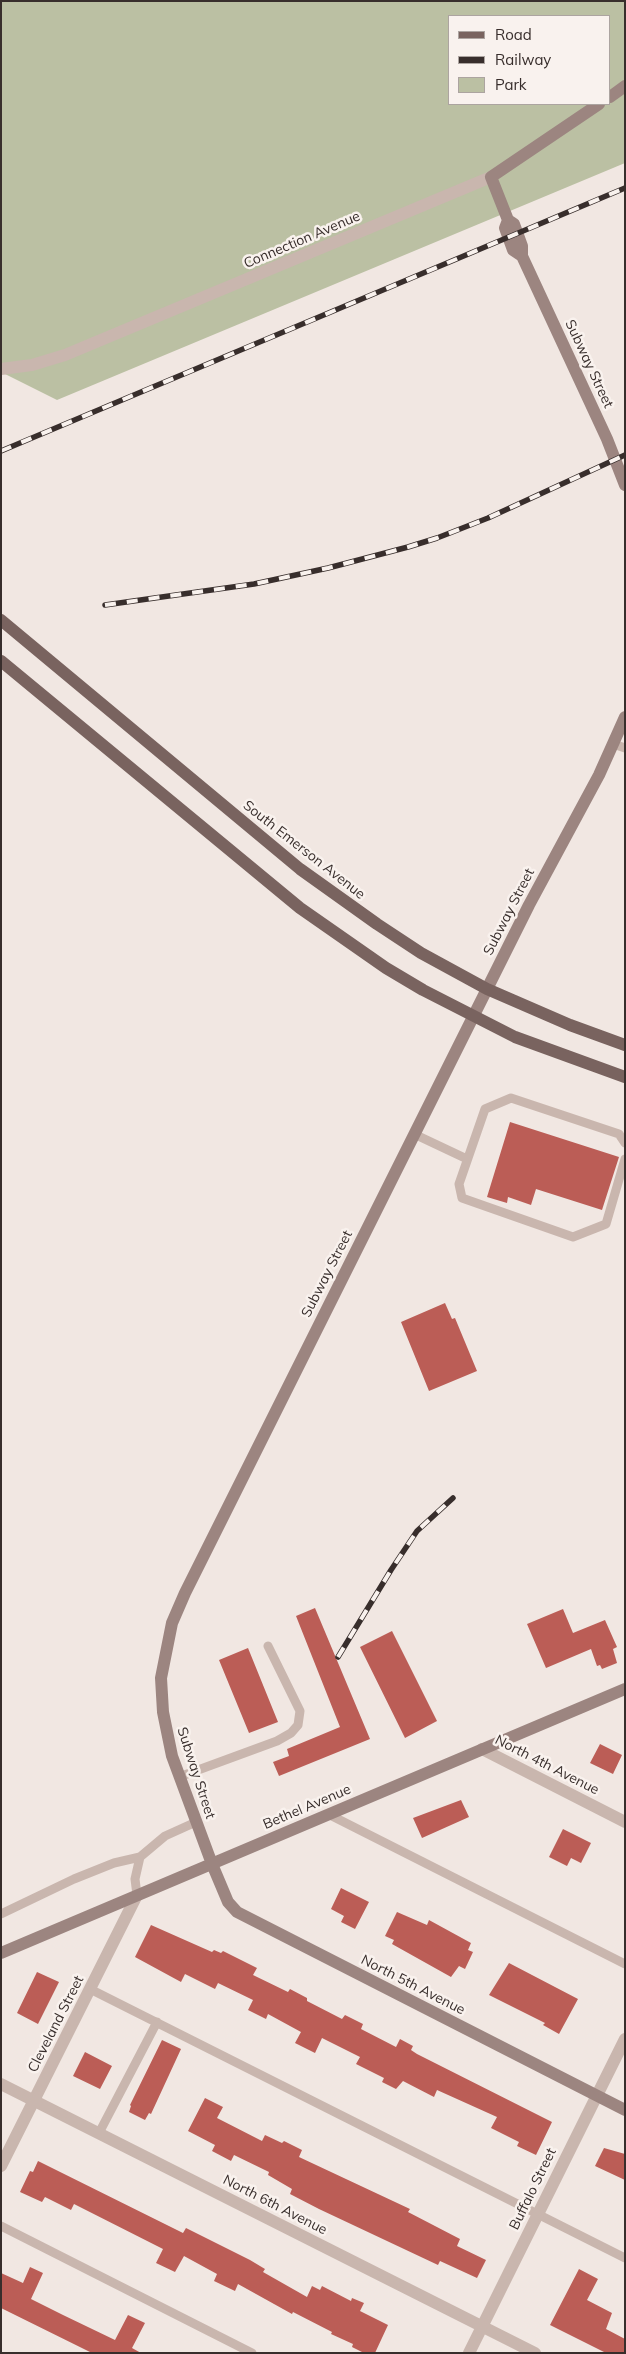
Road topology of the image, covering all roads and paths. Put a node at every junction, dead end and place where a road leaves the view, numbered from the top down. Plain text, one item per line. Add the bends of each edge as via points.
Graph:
1 (625, 86) edge
2 (611, 96) edge
3 (598, 105) edge
4 (491, 177) junction
5 (1, 369) edge
6 (625, 485) edge
7 (1, 620) edge
8 (1, 660) edge
9 (625, 717) edge
10 (619, 746) edge
11 (487, 988) junction
12 (473, 1016) junction
13 (625, 1046) edge
14 (625, 1077) edge
15 (414, 1134) junction
16 (625, 1143) edge
17 (467, 1159) junction
18 (625, 1159) edge
19 (268, 1646) dead end
20 (625, 1689) edge
21 (482, 1749) junction
22 (178, 1777) junction
23 (328, 1814) junction
24 (196, 1822) junction
25 (625, 1822) edge
26 (140, 1857) junction
27 (212, 1864) junction
28 (138, 1895) junction
29 (1, 1914) edge
30 (1, 1953) edge
31 (625, 1964) edge
32 (90, 1989) junction
33 (157, 2022) junction
34 (625, 2039) edge
35 (1, 2084) edge
36 (597, 2096) junction
37 (34, 2101) junction
38 (625, 2110) edge
39 (99, 2133) junction
40 (1, 2166) edge
41 (538, 2214) junction
42 (1, 2226) edge
43 (625, 2258) edge
44 (482, 2326) junction
45 (252, 2353) edge
46 (469, 2353) edge
47 (535, 2353) edge

1 - 2 street
3 - 4 street, Connection Avenue
4 - 5 street, Connection Avenue via 65,355 32,365
4 - 6 street, Subway Street via 508,220 505,228 513,250 522,256
7 - 11 main road, South Emerson Avenue via 334,895 421,952
8 - 12 main road via 300,908 386,968
9 - 10 street, Subway Street
10 - 11 street, Subway Street
11 - 12 street, Subway Street
11 - 13 main road, South Emerson Avenue
12 - 14 main road via 531,1044
12 - 15 street, Subway Street
15 - 17 lane
15 - 22 street, Subway Street via 172,1623 164,1658 162,1702
16 - 17 lane via 619,1134 511,1098 485,1109
17 - 18 lane via 458,1184 462,1198 573,1237 606,1224
19 - 22 lane via 300,1711 298,1725 277,1741
20 - 21 street, Bethel Avenue
21 - 23 street, Bethel Avenue
21 - 25 street, North 4th Avenue
22 - 24 street, Subway Street
23 - 27 street, Bethel Avenue
23 - 31 lane
24 - 26 lane via 165,1836
24 - 27 street, Subway Street
26 - 28 lane via 135,1879
26 - 29 lane via 114,1863
27 - 28 street, Bethel Avenue
27 - 36 street, North 5th Avenue via 228,1902 241,1915
28 - 30 street, Bethel Avenue
28 - 32 street, Cleveland Street
32 - 33 lane
32 - 37 street, Cleveland Street
33 - 39 lane
33 - 41 lane
34 - 36 street, Buffalo Street
35 - 37 street, North 6th Avenue
36 - 38 street, North 5th Avenue
36 - 41 street, Buffalo Street
37 - 39 street, North 6th Avenue
37 - 40 street, Cleveland Street
39 - 44 street, North 6th Avenue
41 - 43 lane
41 - 44 street, Buffalo Street
42 - 45 lane
44 - 46 street, Buffalo Street
44 - 47 street, North 6th Avenue

